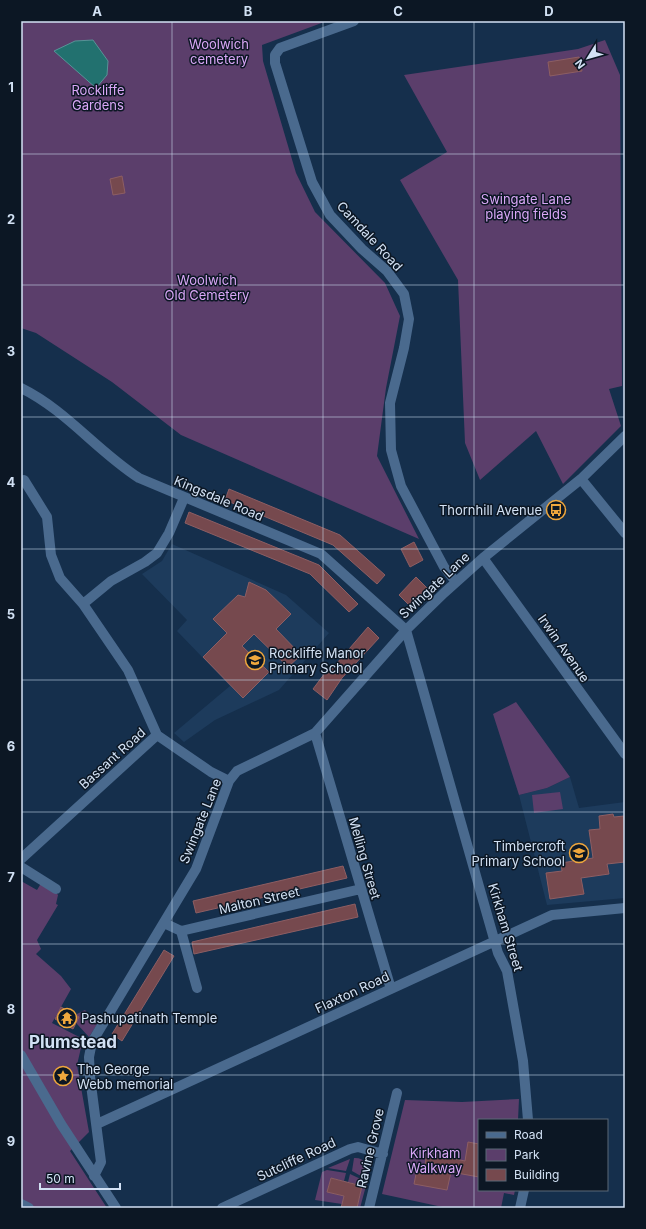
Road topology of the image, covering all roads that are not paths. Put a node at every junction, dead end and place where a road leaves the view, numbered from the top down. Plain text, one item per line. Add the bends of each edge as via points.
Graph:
1 (354, 21) edge
2 (21, 388) edge
3 (625, 436) edge
4 (581, 479) junction
5 (24, 480) dead end
6 (184, 498) junction
7 (625, 533) edge
8 (483, 558) junction
9 (456, 582) junction
10 (83, 604) junction
11 (406, 630) junction
12 (315, 733) junction
13 (157, 735) junction
14 (625, 754) edge
15 (229, 781) junction
16 (21, 859) edge
17 (21, 867) edge
18 (56, 889) dead end
19 (361, 889) junction
20 (625, 908) edge
21 (164, 922) junction
22 (181, 931) junction
23 (495, 940) junction
24 (197, 988) dead end
25 (391, 989) junction
26 (21, 1055) edge
27 (398, 1093) dead end
28 (528, 1119) edge
29 (97, 1124) junction
30 (383, 1154) junction
31 (94, 1176) junction
32 (524, 1191) edge
33 (21, 1204) edge
34 (29, 1208) edge
35 (116, 1208) edge
36 (222, 1208) edge
37 (369, 1208) edge
38 (520, 1208) edge

1 - 9 street, Camdale Road via 280,48 275,55 275,63 312,182 330,215 387,272 404,294 409,319 390,403 391,450 401,486 444,567
2 - 6 street, Kingsdale Road via 40,398 121,466 139,478
3 - 4 street, Swingate Lane
4 - 7 street
4 - 8 street, Swingate Lane
5 - 10 street via 47,517 51,554 60,578
6 - 10 street via 169,533 157,552 145,562 111,581
6 - 11 street, Kingsdale Road via 321,554
8 - 9 street, Swingate Lane
8 - 14 street, Irwin Avenue
9 - 11 street, Swingate Lane
10 - 13 street via 128,670
11 - 12 street, Swingate Lane
11 - 23 street, Kirkham Street
12 - 15 street, Swingate Lane via 237,771
12 - 19 street, Melling Street
13 - 15 street, Bassant Road via 211,772
13 - 16 street, Bassant Road
15 - 21 street, Swingate Lane via 196,869
17 - 18 street
19 - 22 street, Malton Street
19 - 25 street, Melling Street
20 - 23 street, Flaxton Road via 552,915
21 - 22 street
21 - 29 street, Swingate Lane via 92,1042 89,1057 90,1077
22 - 24 street
23 - 25 street, Flaxton Road
23 - 28 street, Kirkham Street via 507,971 527,1088
25 - 29 street, Flaxton Road
26 - 31 street
27 - 30 street, Ravine Grove
29 - 31 street, Swingate Lane via 101,1162
30 - 36 street, Sutcliffe Road via 358,1147 350,1149
30 - 37 street, Ravine Grove
31 - 35 street
32 - 38 street
33 - 34 street

